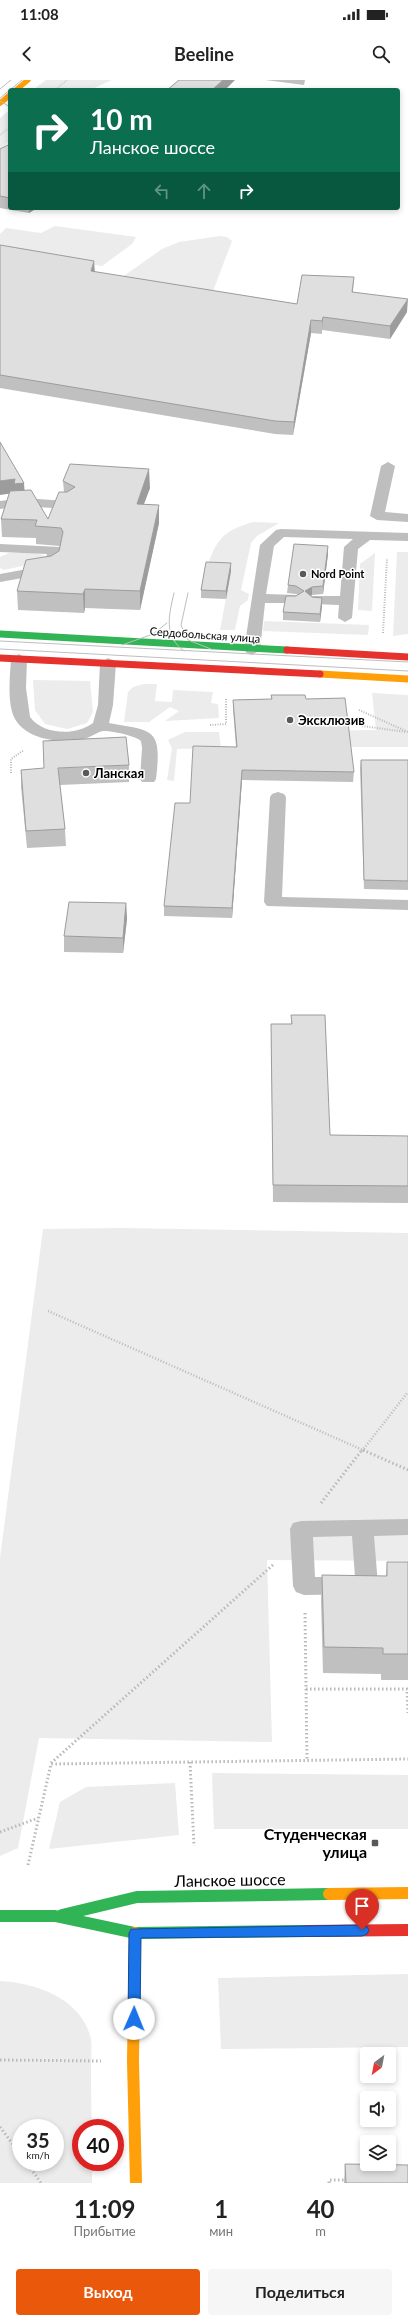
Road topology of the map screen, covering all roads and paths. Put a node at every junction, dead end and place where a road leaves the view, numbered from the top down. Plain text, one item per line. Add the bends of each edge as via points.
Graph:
1 (28, 80) edge
2 (67, 80) edge
3 (18, 88) edge
4 (57, 88) edge
5 (8, 97) edge
6 (0, 103) edge
7 (8, 129) edge
8 (0, 135) edge
9 (388, 466) dead end
10 (0, 505) edge
11 (67, 505) edge
12 (408, 518) edge
13 (367, 536) junction
14 (388, 537) junction
15 (408, 538) edge
16 (0, 548) edge
17 (0, 578) edge
18 (258, 598) junction
19 (295, 599) edge
20 (313, 600) edge
21 (345, 601) junction
22 (345, 618) dead end
23 (0, 634) edge
24 (383, 639) dead end
25 (252, 650) junction
26 (408, 657) edge
27 (0, 658) edge
28 (19, 659) junction
29 (108, 663) junction
30 (408, 679) edge
31 (226, 699) dead end
32 (360, 710) dead end
33 (210, 725) dead end
34 (99, 726) junction
35 (362, 726) dead end
36 (408, 732) edge
37 (24, 750) dead end
38 (12, 773) dead end
39 (148, 780) dead end
40 (278, 797) dead end
41 (408, 905) edge
42 (48, 1311) dead end
43 (408, 1392) edge
44 (362, 1451) junction
45 (408, 1470) edge
46 (408, 1527) edge
47 (362, 1528) junction
48 (301, 1534) junction
49 (304, 1586) junction
50 (306, 1689) junction
51 (408, 1713) edge
52 (408, 1759) edge
53 (307, 1761) junction
54 (190, 1762) junction
55 (51, 1764) junction
56 (39, 1818) junction
57 (0, 1832) edge
58 (194, 1846) dead end
59 (28, 1865) dead end
60 (408, 1893) edge
61 (0, 1916) edge
62 (56, 1916) junction
63 (408, 1930) edge
64 (135, 1933) junction
65 (0, 2060) edge
66 (102, 2061) dead end
67 (0, 2126) edge
68 (12, 2143) edge
69 (32, 2171) edge
70 (353, 2180) edge
71 (41, 2183) edge
72 (136, 2183) edge
73 (329, 2183) edge

1 - 3 main road
2 - 4 path
5 - 6 main road
7 - 8 path
9 - 12 lane via 377,516
10 - 11 lane via 23,502
13 - 14 lane
13 - 18 lane via 281,532 267,545
13 - 21 lane via 351,547
14 - 15 lane
14 - 24 path
16 - 17 lane via 56,550 51,568
18 - 19 lane
18 - 25 lane
20 - 21 lane
21 - 22 lane
23 - 25 main road, Сердобольская улица
25 - 26 main road, Сердобольская улица
27 - 28 main road
28 - 29 main road
28 - 34 lane via 17,672 22,718 30,726 62,736 81,736 92,733
29 - 30 main road
29 - 34 lane via 105,676 105,714
31 - 33 path via 226,724
32 - 36 path
34 - 39 lane via 143,733 151,742 152,751
35 - 36 path
37 - 38 path via 11,759
40 - 41 lane via 273,902
42 - 44 path
43 - 44 path
44 - 45 path
44 - 48 path
46 - 47 lane
47 - 48 lane
47 - 49 lane via 367,1585
48 - 49 lane
48 - 55 path
49 - 50 path
50 - 51 path via 407,1689
50 - 53 path
52 - 53 path
53 - 54 path
54 - 55 path
54 - 58 path
55 - 56 path
56 - 57 path
56 - 59 path
60 - 62 main road, Ланское шоссе via 138,1897
61 - 62 main road, Ланское шоссе
62 - 64 main road, Ланское шоссе
63 - 64 main road, Ланское шоссе
64 - 72 main road via 133,2061
65 - 66 path
67 - 68 path
69 - 71 path
70 - 73 path via 329,2180

